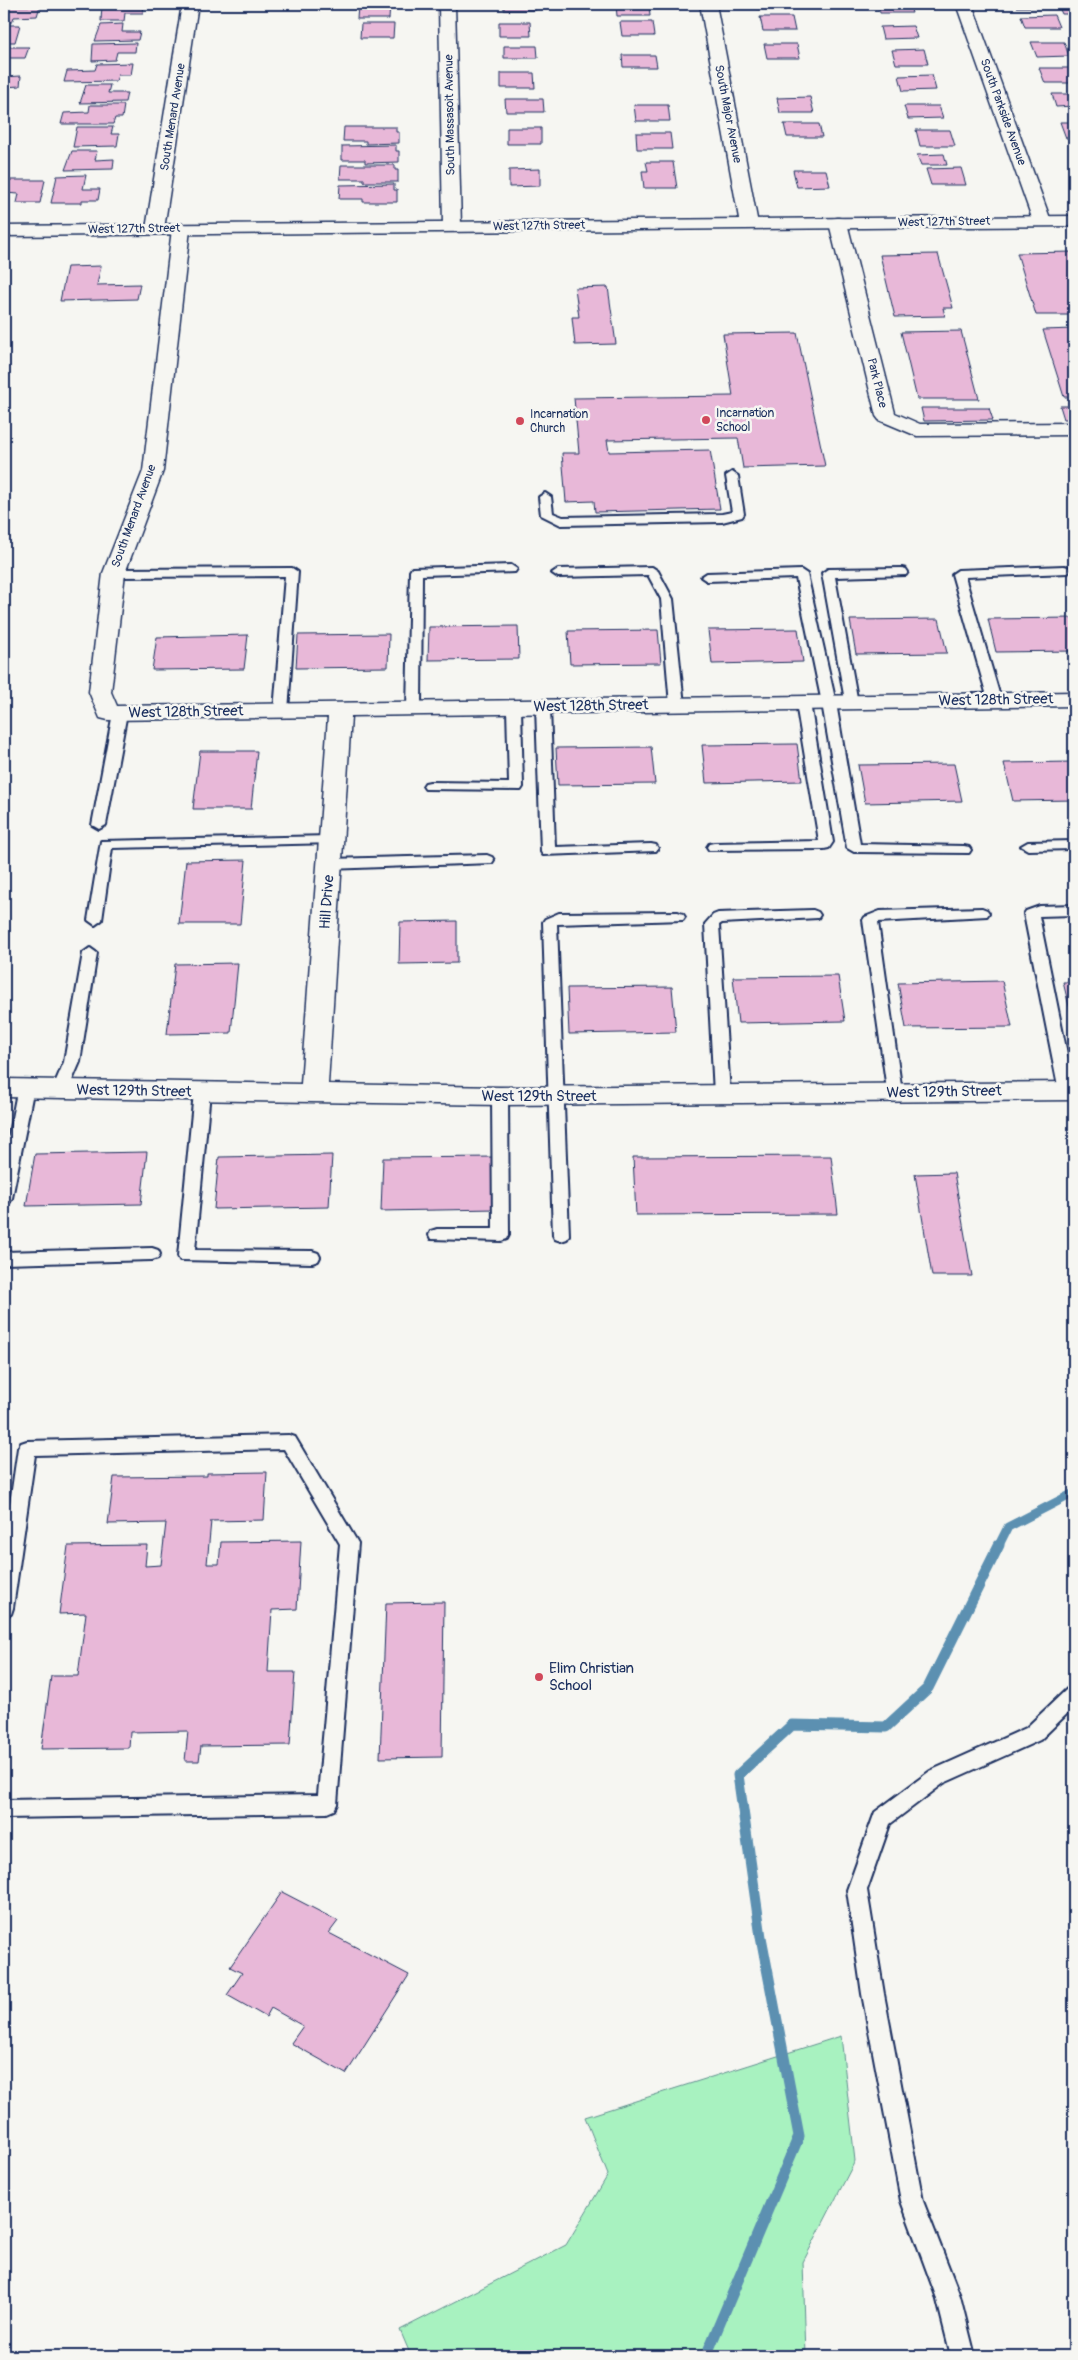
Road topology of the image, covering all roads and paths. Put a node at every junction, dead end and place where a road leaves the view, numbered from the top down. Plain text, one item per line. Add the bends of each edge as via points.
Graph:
1 (190, 4) edge
2 (447, 4) edge
3 (708, 4) edge
4 (964, 4) edge
5 (1042, 221) junction
6 (1074, 221) edge
7 (838, 223) junction
8 (749, 224) junction
9 (452, 226) junction
10 (155, 229) junction
11 (181, 229) junction
12 (4, 231) edge
13 (1074, 429) edge
14 (732, 476) dead end
15 (545, 496) dead end
16 (511, 569) dead end
17 (1064, 570) dead end
18 (902, 572) dead end
19 (114, 573) junction
20 (558, 573) dead end
21 (707, 577) dead end
22 (1074, 699) edge
23 (994, 700) junction
24 (803, 703) junction
25 (840, 703) junction
26 (676, 705) junction
27 (543, 707) junction
28 (514, 708) junction
29 (414, 709) junction
30 (340, 710) junction
31 (281, 711) junction
32 (114, 713) junction
33 (430, 786) dead end
34 (99, 825) dead end
35 (1074, 845) edge
36 (1028, 846) dead end
37 (714, 847) dead end
38 (651, 848) dead end
39 (964, 850) dead end
40 (330, 852) junction
41 (487, 860) dead end
42 (1074, 910) edge
43 (982, 913) dead end
44 (813, 915) dead end
45 (678, 917) dead end
46 (95, 920) dead end
47 (90, 953) dead end
48 (15, 1087) edge
49 (60, 1090) junction
50 (1071, 1091) edge
51 (202, 1092) junction
52 (894, 1093) junction
53 (314, 1094) junction
54 (722, 1094) junction
55 (500, 1096) junction
56 (556, 1096) junction
57 (4, 1198) edge
58 (561, 1234) dead end
59 (437, 1235) dead end
60 (152, 1254) dead end
61 (312, 1257) dead end
62 (4, 1258) edge
63 (9, 1539) edge
64 (4, 1608) edge
65 (1074, 1695) edge
66 (4, 1809) edge
67 (963, 2356) edge

1 - 10 street, South Menard Avenue
2 - 9 street, South Massasoit Avenue
3 - 8 street, South Major Avenue
4 - 5 street, South Parkside Avenue
5 - 6 street, West 127th Street
5 - 7 street, West 127th Street
7 - 8 street, West 127th Street
7 - 13 street, Park Place via 886,416 917,430
8 - 9 street, West 127th Street
9 - 11 street, West 127th Street
10 - 11 street, West 127th Street
10 - 12 street, West 127th Street
11 - 19 street, South Menard Avenue via 153,471
14 - 15 lane via 738,514 722,518 561,520 547,515
16 - 29 lane via 416,571
17 - 23 lane via 958,574
18 - 25 lane via 828,573
19 - 31 lane via 292,572
19 - 32 street, South Menard Avenue via 100,692
20 - 26 lane via 652,571 667,598
21 - 25 lane via 801,574
22 - 23 street, West 128th Street
23 - 25 street, West 128th Street
24 - 25 street, West 128th Street
24 - 26 street, West 128th Street
24 - 37 lane via 826,842 824,845
25 - 39 lane via 854,848
26 - 27 street, West 128th Street
27 - 28 street, West 128th Street
27 - 38 lane via 548,852
28 - 29 street, West 128th Street
28 - 33 lane via 516,787
29 - 30 street, West 128th Street
30 - 31 street, West 128th Street
30 - 40 street, Hill Drive
31 - 32 street, West 128th Street
32 - 34 lane
35 - 36 lane
40 - 41 lane
40 - 46 lane via 106,844
40 - 53 street, Hill Drive
42 - 50 lane via 1031,914
43 - 52 lane via 880,916 870,920
44 - 54 lane via 718,918 712,924
45 - 56 lane via 559,918 550,922
47 - 49 lane via 72,1062
48 - 49 street, West 129th Street
48 - 57 lane
49 - 51 street, West 129th Street
50 - 52 street, West 129th Street
51 - 53 street, West 129th Street
51 - 61 lane via 186,1256
52 - 54 street, West 129th Street
53 - 55 street, West 129th Street
54 - 56 street, West 129th Street
55 - 56 street, West 129th Street
55 - 59 lane via 501,1234
56 - 58 lane
60 - 62 lane
63 - 64 lane
63 - 66 lane via 27,1448 289,1442 349,1543 326,1804
65 - 67 lane via 1033,1734 936,1777 882,1818 857,1890 912,2201 948,2296

